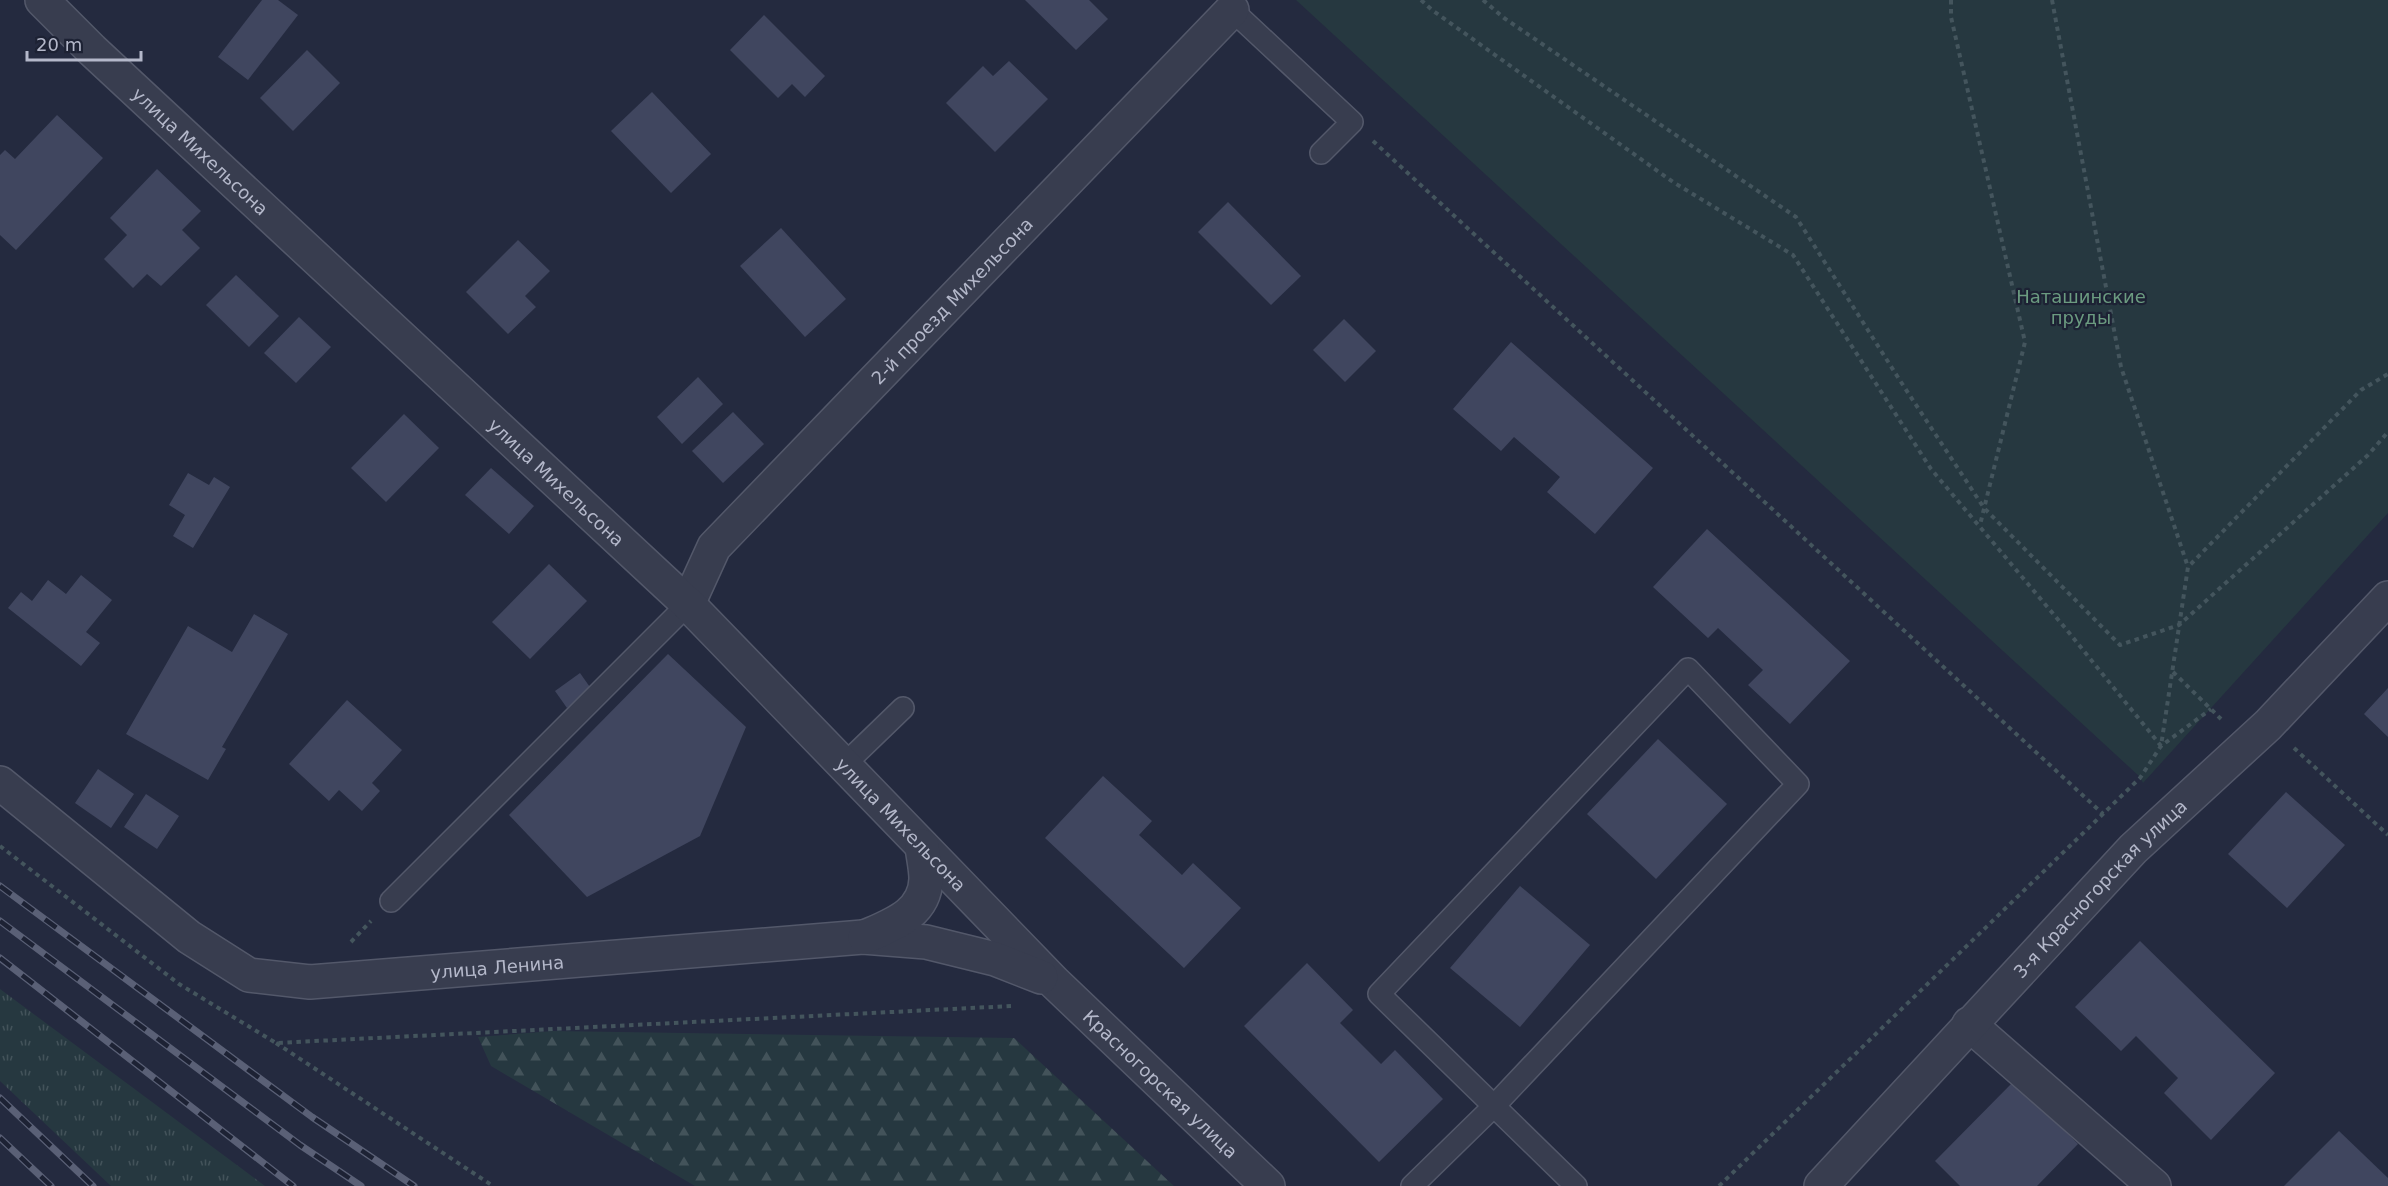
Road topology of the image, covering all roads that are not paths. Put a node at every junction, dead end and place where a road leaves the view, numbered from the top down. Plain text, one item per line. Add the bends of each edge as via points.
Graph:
1 (42, 0) edge
2 (1232, 10) joint
3 (1321, 153) dead end
4 (2388, 598) edge
5 (688, 604) junction
6 (903, 708) dead end
7 (844, 765) junction
8 (0, 783) edge
9 (922, 846) junction
10 (391, 901) dead end
11 (863, 937) junction
12 (1054, 982) junction
13 (1969, 1024) junction
14 (1494, 1106) junction
15 (2144, 1183) edge
16 (1268, 1186) edge
17 (1412, 1186) edge
18 (1576, 1186) edge
19 (1821, 1186) edge

1 - 5 street, улица Михельсона
2 - 3 lane via 1352,122
2 - 5 street, 2-й проезд Михельсона via 714,547
4 - 13 street, 3-я Красногорская улица via 2256,736 2133,849
5 - 7 street, улица Михельсона
5 - 10 lane
6 - 7 lane
7 - 9 street, улица Михельсона
8 - 11 street, улица Ленина via 189,937 249,975 310,982
9 - 11 street via 926,881 917,905 901,921
9 - 12 street, улица Михельсона
11 - 12 street, улица Ленина via 926,942 995,959
12 - 16 street, Красногорская улица
13 - 15 street
13 - 19 street, 3-я Красногорская улица
14 - 14 lane via 1379,994 1688,669 1798,784
14 - 17 lane
14 - 18 lane

